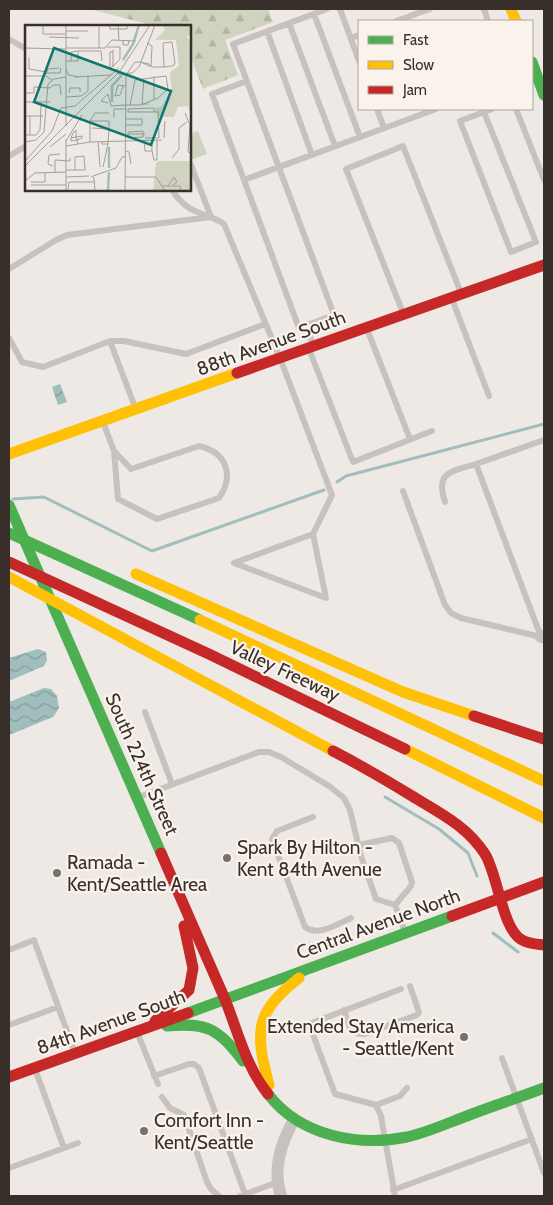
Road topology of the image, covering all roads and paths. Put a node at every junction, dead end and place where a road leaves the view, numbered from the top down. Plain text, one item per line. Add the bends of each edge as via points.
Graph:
1 (327, 9) edge
2 (340, 9) edge
3 (430, 9) edge
4 (314, 14) junction
5 (399, 20) edge
6 (289, 23) junction
7 (266, 31) junction
8 (358, 35) edge
9 (350, 38) junction
10 (9, 39) edge
11 (25, 48) edge
12 (358, 59) edge
13 (536, 72) edge
14 (247, 81) junction
15 (544, 94) edge
16 (377, 110) edge
17 (433, 110) edge
18 (484, 110) edge
19 (516, 110) edge
20 (384, 128) junction
21 (360, 137) junction
22 (335, 146) junction
23 (25, 147) edge
24 (312, 155) junction
25 (9, 156) edge
26 (191, 165) edge
27 (279, 167) junction
28 (244, 180) junction
29 (544, 180) edge
30 (173, 191) edge
31 (211, 217) junction
32 (544, 238) edge
33 (536, 242) junction
34 (542, 268) edge
35 (9, 269) edge
36 (456, 296) junction
37 (404, 314) junction
38 (265, 324) junction
39 (306, 325) junction
40 (367, 328) junction
41 (9, 338) edge
42 (110, 341) junction
43 (311, 347) junction
44 (280, 358) junction
45 (489, 396) dead end
46 (136, 410) junction
47 (102, 421) junction
48 (432, 431) dead end
49 (410, 439) junction
50 (544, 440) edge
51 (114, 451) junction
52 (9, 454) edge
53 (476, 464) junction
54 (403, 491) dead end
55 (445, 502) dead end
56 (9, 505) edge
57 (9, 517) edge
58 (35, 529) dead end
59 (9, 533) edge
60 (313, 534) junction
61 (9, 562) edge
62 (128, 570) dead end
63 (9, 577) edge
64 (543, 637) edge
65 (145, 712) dead end
66 (544, 739) edge
67 (544, 781) edge
68 (172, 784) junction
69 (137, 798) junction
70 (312, 817) dead end
71 (544, 818) edge
72 (359, 845) junction
73 (544, 882) edge
74 (176, 889) junction
75 (501, 898) junction
76 (395, 905) junction
77 (351, 918) dead end
78 (405, 934) junction
79 (544, 945) edge
80 (9, 950) edge
81 (318, 965) junction
82 (410, 986) dead end
83 (401, 989) dead end
84 (224, 1000) junction
85 (58, 1007) junction
86 (344, 1010) junction
87 (9, 1025) edge
88 (149, 1027) junction
89 (137, 1031) junction
90 (75, 1054) junction
91 (502, 1058) dead end
92 (35, 1068) junction
93 (154, 1076) junction
94 (9, 1077) edge
95 (256, 1078) junction
96 (158, 1084) dead end
97 (407, 1088) dead end
98 (544, 1088) edge
99 (162, 1096) dead end
100 (517, 1098) junction
101 (272, 1100) junction
102 (376, 1105) junction
103 (294, 1119) junction
104 (532, 1139) junction
105 (386, 1140) junction
106 (78, 1143) dead end
107 (64, 1148) junction
108 (9, 1168) edge
109 (544, 1173) edge
110 (278, 1182) junction
111 (394, 1193) edge
112 (242, 1195) edge
113 (219, 1196) edge
114 (281, 1196) edge

1 - 4 lane
2 - 9 lane
3 - 5 lane
4 - 6 lane
4 - 21 lane
6 - 7 lane
6 - 22 lane
7 - 14 lane via 233,44
7 - 24 lane
8 - 9 lane
9 - 12 lane
10 - 11 lane
13 - 15 main road
14 - 27 lane
14 - 28 lane via 212,94
16 - 20 lane
17 - 20 lane
18 - 33 lane
18 - 33 lane via 460,121 511,252
19 - 29 lane
20 - 21 lane
21 - 22 lane
22 - 24 lane
23 - 25 lane
24 - 27 lane
26 - 31 lane
27 - 28 lane
27 - 39 lane via 334,315
28 - 39 lane via 298,328
30 - 31 lane via 194,211
31 - 35 lane via 67,236
31 - 38 lane via 224,224
32 - 33 lane
34 - 36 main road, 88th Avenue South
36 - 37 main road, 88th Avenue South
36 - 37 lane via 403,146 346,168
36 - 45 lane
37 - 40 main road, 88th Avenue South
38 - 42 lane via 186,354
38 - 44 lane
39 - 43 lane
40 - 43 main road, 88th Avenue South
40 - 49 lane
41 - 42 lane via 22,362 43,367
42 - 46 lane
43 - 44 main road, 88th Avenue South
43 - 49 lane via 353,462
44 - 46 main road, 88th Avenue South
44 - 60 lane via 332,495
46 - 47 main road, 88th Avenue South
47 - 51 lane
47 - 52 main road, 88th Avenue South
48 - 49 lane
50 - 53 lane
51 - 51 lane via 118,499 156,519 219,498 225,490 227,470 217,453 208,448 199,446 131,468
53 - 55 lane via 445,476 442,482
53 - 64 lane
54 - 64 lane via 445,605 451,613
56 - 69 main road, South 224th Street
57 - 58 main road
59 - 67 main road, Valley Freeway
60 - 60 lane via 326,598 234,563 287,543
61 - 71 main road, Valley Freeway via 357,725
62 - 66 main road via 403,692
63 - 75 main road via 445,814 481,847
65 - 68 lane
68 - 69 lane
68 - 72 lane via 258,752 271,752 342,796 350,810
69 - 74 main road, South 224th Street
70 - 77 lane via 277,832 272,839 305,927 317,932
72 - 76 lane via 376,898
72 - 76 lane via 392,838 399,843 412,882
73 - 75 main road, Central Avenue North
74 - 84 main road, South 224th Street
74 - 88 main road via 193,968 192,978 189,990
75 - 78 main road, Central Avenue North
75 - 79 main road via 515,935 531,944
76 - 78 lane
78 - 81 main road, Central Avenue North
80 - 85 lane via 34,940
81 - 84 main road, Central Avenue North
81 - 101 main road via 279,994 263,1015 260,1048
82 - 86 lane via 419,1012 365,1034 352,1031
83 - 86 lane
84 - 88 main road, 84th Avenue South
84 - 95 main road, South 224th Street
85 - 87 lane
85 - 90 lane
86 - 102 lane via 309,1024 335,1094
88 - 89 main road, 84th Avenue South
88 - 95 main road via 200,1025 233,1048
89 - 90 main road, 84th Avenue South
89 - 93 lane
90 - 92 main road, 84th Avenue South
91 - 100 lane
92 - 94 main road, 84th Avenue South
92 - 107 lane
93 - 96 lane
93 - 112 lane via 188,1064 199,1068
95 - 101 main road, South 224th Street
97 - 102 lane via 400,1096
98 - 100 main road, South 224th Street
99 - 113 lane via 170,1108 184,1115 207,1182
100 - 104 lane
100 - 105 main road, South 224th Street via 412,1136
101 - 103 main road, South 224th Street
102 - 105 lane
103 - 105 main road, South 224th Street via 341,1139
103 - 110 street via 280,1152
104 - 109 lane
104 - 111 lane
105 - 111 lane
106 - 107 lane
107 - 108 lane
110 - 112 lane
110 - 114 street

